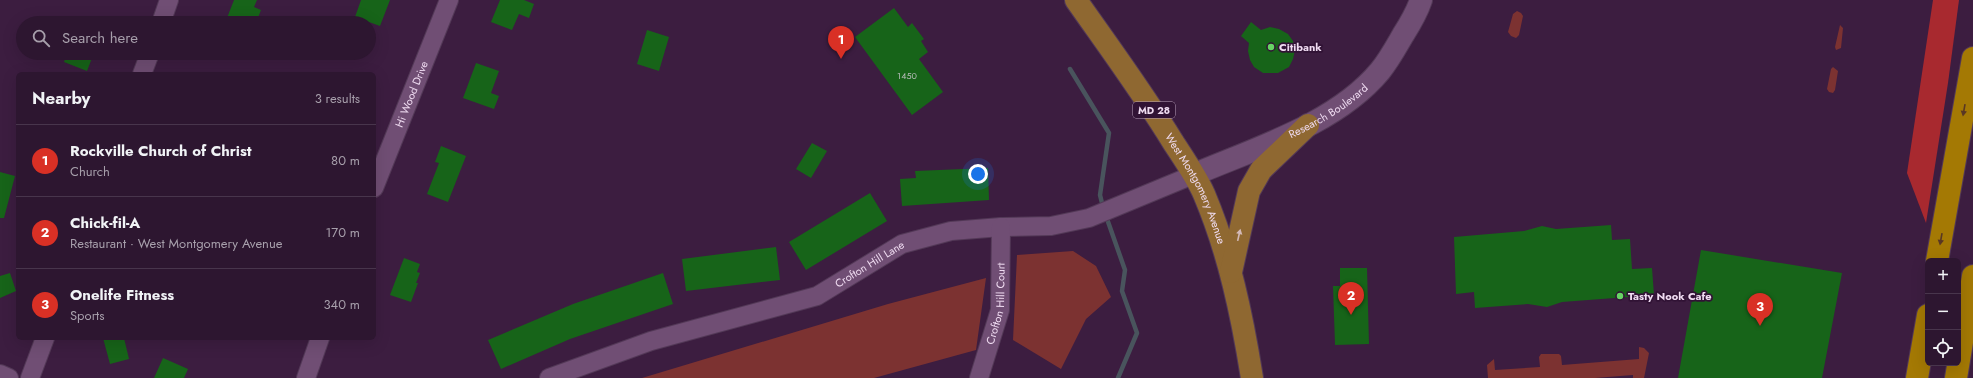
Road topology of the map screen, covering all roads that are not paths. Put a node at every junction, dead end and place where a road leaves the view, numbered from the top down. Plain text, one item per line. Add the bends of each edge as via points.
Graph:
1 (169, 0) edge
2 (449, 0) edge
3 (1076, 0) edge
4 (1421, 0) edge
5 (163, 16) edge
6 (1973, 58) edge
7 (147, 60) edge
8 (143, 72) edge
9 (1308, 126) junction
10 (1194, 175) junction
11 (376, 183) edge
12 (1001, 227) junction
13 (1939, 258) edge
14 (1231, 273) junction
15 (1973, 276) edge
16 (1925, 330) edge
17 (44, 340) edge
18 (319, 340) edge
19 (0, 374) edge
20 (9, 378) edge
21 (30, 378) edge
22 (306, 378) edge
23 (549, 378) edge
24 (979, 378) edge
25 (1252, 378) edge
26 (1917, 378) edge
27 (1956, 378) edge

1 - 5 street
2 - 11 street, Hi Wood Drive
3 - 10 main road, West Montgomery Avenue / MD 28 via 1152,108
4 - 9 street, Research Boulevard via 1391,57 1379,72 1333,112
6 -> 13 highway
7 - 8 street
9 - 10 street, Research Boulevard
14 -> 9 main road via 1249,191 1261,170
10 - 12 street, Crofton Hill Lane via 1089,218 1051,226
10 - 14 main road, West Montgomery Avenue / MD 28 via 1204,194
12 - 23 street, Crofton Hill Lane via 951,231 902,244 817,296 651,341
12 - 24 street, Crofton Hill Court via 1000,310
14 - 25 main road, West Montgomery Avenue / MD 28
15 - 27 highway
16 - 26 highway
17 - 21 street
18 - 22 street
19 - 20 street

